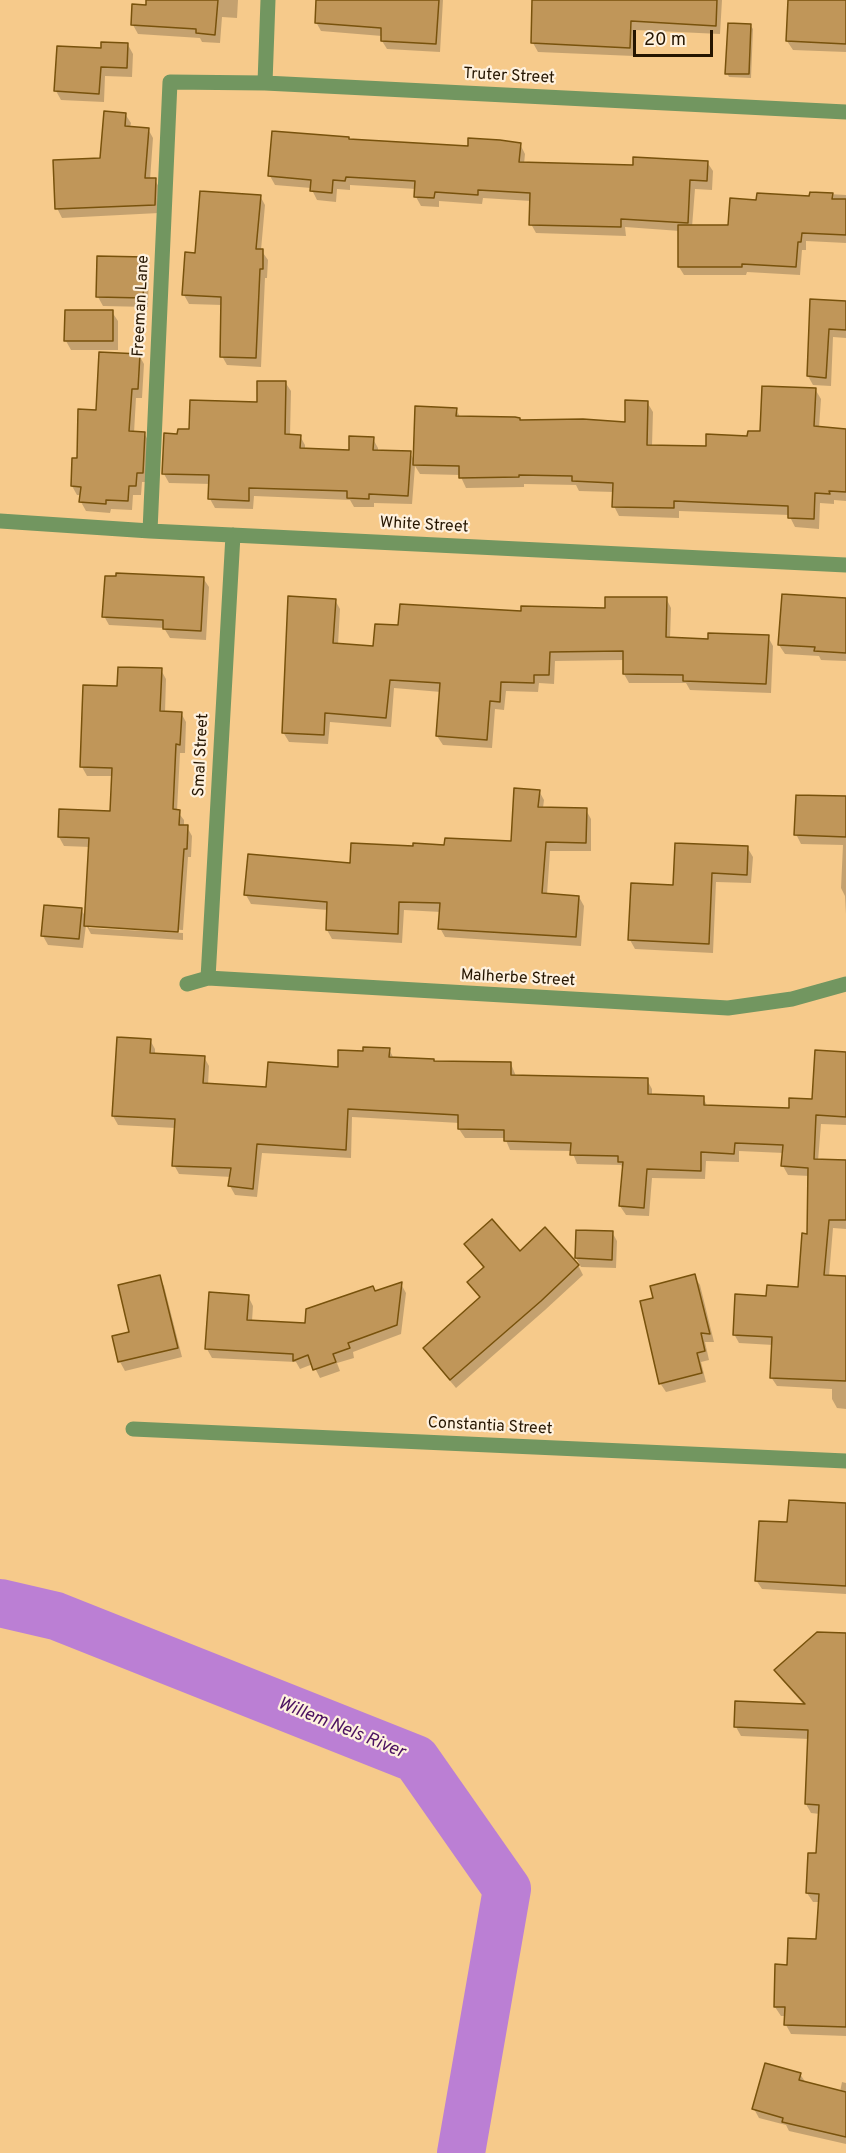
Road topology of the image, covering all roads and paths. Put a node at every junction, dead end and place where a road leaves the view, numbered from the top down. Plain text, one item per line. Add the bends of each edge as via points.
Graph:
1 (268, 0) edge
2 (170, 82) joint
3 (265, 83) junction
4 (846, 112) edge
5 (0, 521) edge
6 (150, 531) junction
7 (232, 535) junction
8 (846, 565) edge
9 (208, 978) junction
10 (187, 984) dead end
11 (846, 984) edge
12 (133, 1429) dead end
13 (846, 1461) edge

1 - 3 street
2 - 3 street, Truter Street
2 - 6 street, Freeman Lane
3 - 4 street, Truter Street
5 - 6 street, White Street
6 - 7 street, White Street
7 - 8 street, White Street
7 - 9 street, Smal Street
9 - 10 street, Malherbe Street
9 - 11 street, Malherbe Street via 728,1008 792,999
12 - 13 street, Constantia Street

